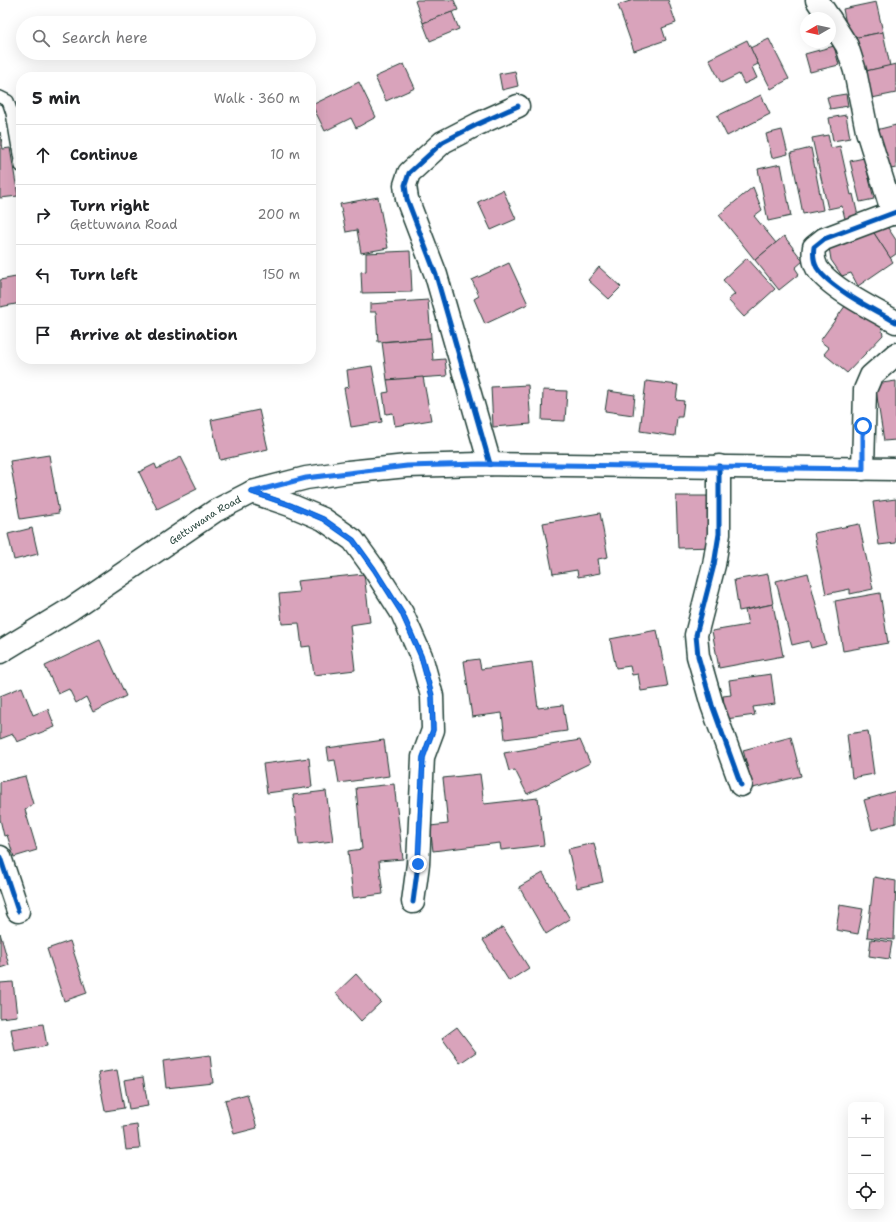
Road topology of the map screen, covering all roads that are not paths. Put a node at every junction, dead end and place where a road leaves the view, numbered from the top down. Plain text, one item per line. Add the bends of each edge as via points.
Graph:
1 (817, 0) edge
2 (826, 12) edge
3 (836, 28) edge
4 (0, 97) edge
5 (518, 106) dead end
6 (16, 137) edge
7 (895, 213) edge
8 (896, 322) edge
9 (896, 354) edge
10 (490, 464) junction
11 (719, 466) junction
12 (863, 469) junction
13 (896, 469) edge
14 (252, 492) junction
15 (0, 651) edge
16 (742, 785) dead end
17 (0, 856) edge
18 (413, 902) dead end
19 (18, 911) dead end

1 - 2 street
3 - 7 street via 847,46 855,71 867,131
4 - 6 lane via 8,101
5 - 10 street via 443,142 410,173 405,185 407,199 436,275
7 - 8 street via 824,239 814,247 813,256 817,268 830,280 852,297
9 - 12 street via 871,376 864,390
10 - 11 street, Gettuwana Road
10 - 14 street, Gettuwana Road via 407,466 348,472 306,478
11 - 12 street, Gettuwana Road
11 - 16 street via 719,534 714,565 696,635 698,656 712,705
12 - 13 street, Gettuwana Road
14 - 15 street, Gettuwana Road via 215,511 71,609
14 - 18 street via 323,519 353,540 402,613 421,656 432,696 433,730 423,758 418,864
17 - 19 street

